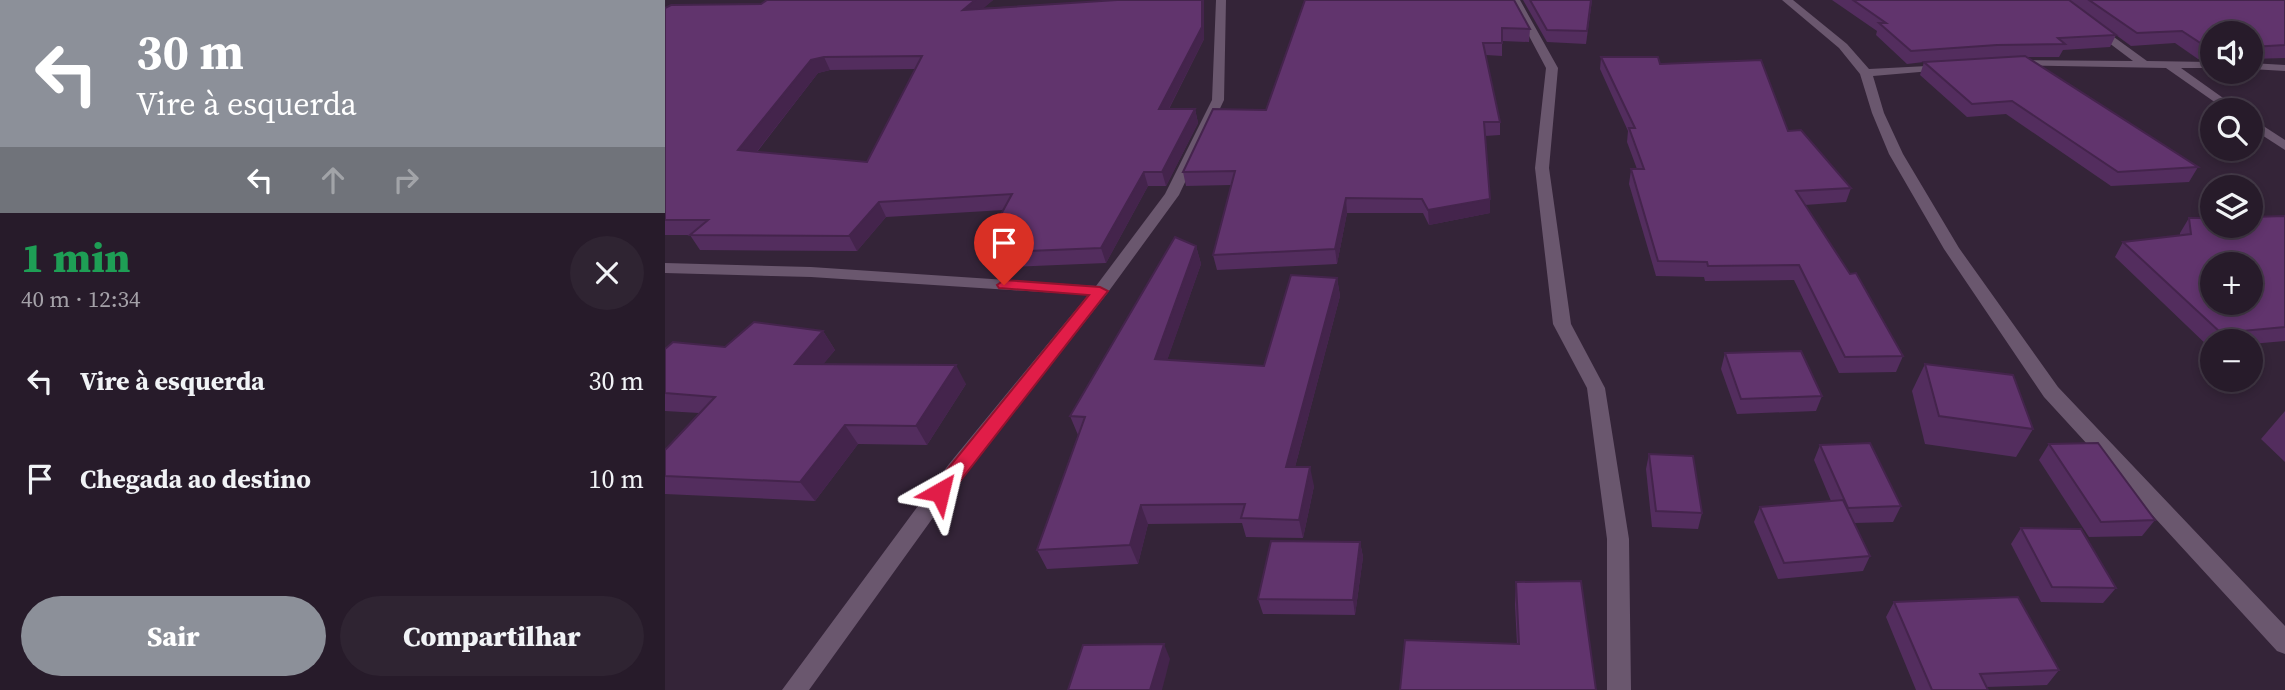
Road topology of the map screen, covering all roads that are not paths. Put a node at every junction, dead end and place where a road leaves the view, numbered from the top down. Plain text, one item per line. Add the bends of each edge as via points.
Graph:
1 (1221, 0) edge
2 (1515, 0) edge
3 (1787, 0) edge
4 (2057, 0) edge
5 (2141, 62) junction
6 (1992, 63) edge
7 (2168, 64) junction
8 (2200, 65) edge
9 (1954, 66) edge
10 (2263, 67) edge
11 (2285, 68) edge
12 (1866, 73) junction
13 (2217, 98) edge
14 (2263, 130) edge
15 (2285, 146) edge
16 (665, 268) edge
17 (1100, 291) junction
18 (2285, 643) edge
19 (794, 690) edge
20 (1619, 690) edge

1 - 17 street via 1218,100 1172,195
2 - 20 street via 1552,68 1542,168 1562,324 1596,388 1618,539
3 - 12 street via 1843,46
4 - 5 street
5 - 6 street
5 - 7 street
7 - 8 street
7 - 13 street
9 - 12 street
10 - 11 street
12 - 18 street via 1896,154 1952,249 2051,392
14 - 15 street
16 - 17 street via 811,272
17 - 19 street via 956,471

